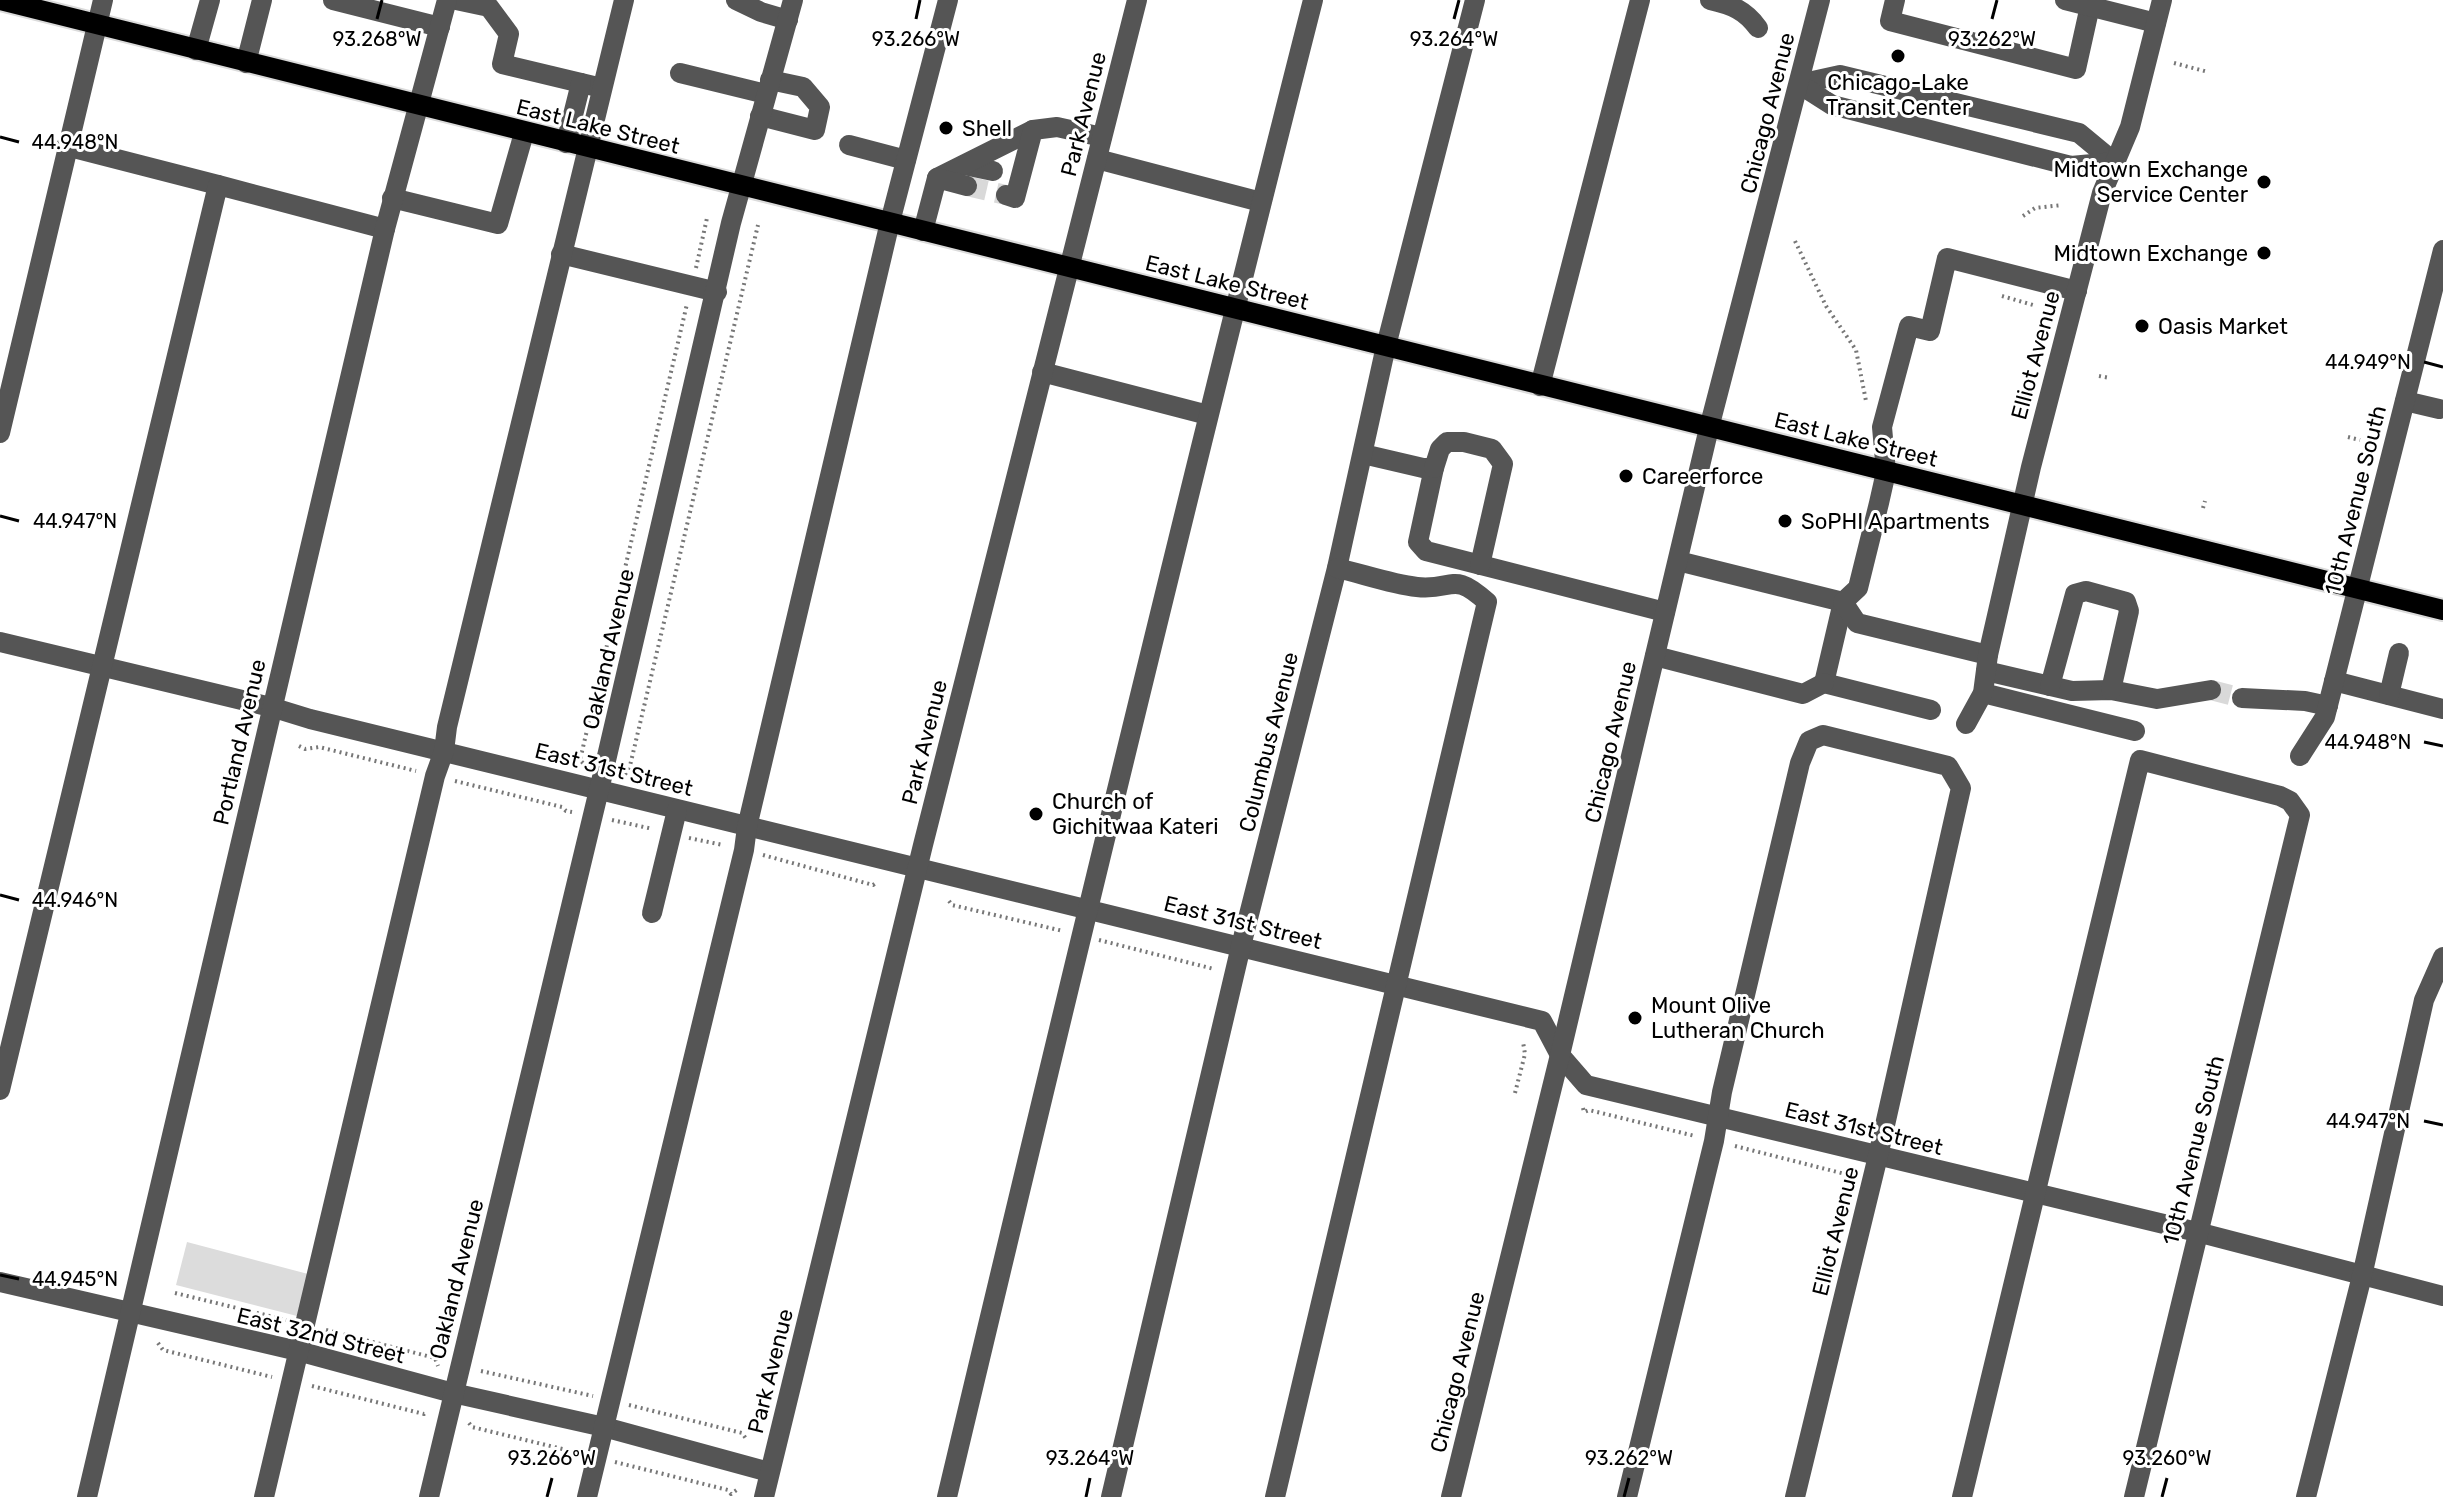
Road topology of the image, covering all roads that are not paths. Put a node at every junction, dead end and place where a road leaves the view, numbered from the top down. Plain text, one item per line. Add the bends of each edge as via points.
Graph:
1 (0, 0) edge
2 (103, 0) edge
3 (210, 0) edge
4 (260, 0) edge
5 (333, 0) edge
6 (447, 0) edge
7 (456, 0) edge
8 (624, 0) edge
9 (736, 0) edge
10 (948, 0) edge
11 (1137, 0) edge
12 (1313, 0) edge
13 (1475, 0) edge
14 (1640, 0) edge
15 (1710, 0) edge
16 (1820, 0) edge
17 (1895, 0) edge
18 (2065, 0) edge
19 (2162, 0) edge
20 (2090, 6) junction
21 (790, 10) edge
22 (2156, 23) junction
23 (97, 25) junction
24 (440, 27) junction
25 (1758, 28) dead end
26 (196, 50) junction
27 (246, 63) junction
28 (680, 73) dead end
29 (581, 83) junction
30 (1799, 84) junction
31 (768, 87) junction
32 (602, 88) junction
33 (416, 106) junction
34 (760, 116) junction
35 (1033, 130) junction
36 (524, 133) junction
37 (1102, 137) junction
38 (566, 143) junction
39 (849, 145) dead end
40 (66, 146) junction
41 (587, 148) junction
42 (1097, 159) junction
43 (906, 160) junction
44 (2114, 162) junction
45 (964, 165) junction
46 (1008, 174) junction
47 (937, 178) junction
48 (218, 185) junction
49 (967, 186) tunnel mouth
50 (742, 187) junction
51 (1006, 195) dead end
52 (392, 198) junction
53 (1261, 202) junction
54 (890, 222) junction
55 (385, 229) junction
56 (923, 231) junction
57 (2443, 250) edge
58 (561, 254) junction
59 (1069, 268) junction
60 (2077, 291) junction
61 (717, 292) junction
62 (1234, 309) junction
63 (1386, 346) junction
64 (1042, 372) junction
65 (1540, 386) junction
66 (2405, 401) junction
67 (2439, 409) dead end
68 (1208, 415) junction
69 (1709, 428) junction
70 (0, 433) edge
71 (1363, 454) junction
72 (1434, 468) junction
73 (1886, 472) junction
74 (2021, 505) junction
75 (1678, 561) junction
76 (1480, 565) junction
77 (1337, 568) junction
78 (2357, 589) junction
79 (1843, 602) junction
80 (2443, 610) edge
81 (1665, 612) junction
82 (0, 642) edge
83 (2399, 653) dead end
84 (1655, 656) junction
85 (1987, 663) junction
86 (102, 668) junction
87 (2334, 681) junction
88 (1824, 683) junction
89 (2050, 686) junction
90 (2111, 690) junction
91 (2211, 690) tunnel mouth
92 (1983, 693) junction
93 (2389, 695) junction
94 (2242, 698) tunnel mouth
95 (2328, 706) junction
96 (271, 707) junction
97 (2443, 709) edge
98 (1931, 710) dead end
99 (1966, 724) dead end
100 (2135, 731) dead end
101 (444, 751) junction
102 (2300, 756) dead end
103 (598, 789) junction
104 (677, 810) junction
105 (747, 827) junction
106 (919, 869) junction
107 (1087, 908) junction
108 (652, 913) dead end
109 (1241, 946) junction
110 (2443, 957) edge
111 (1396, 985) junction
112 (1560, 1055) junction
113 (0, 1090) edge
114 (1717, 1117) junction
115 (1878, 1156) junction
116 (2036, 1195) junction
117 (2197, 1232) junction
118 (2362, 1276) junction
119 (0, 1282) edge
120 (2443, 1296) edge
121 (129, 1313) junction
122 (298, 1351) junction
123 (453, 1393) junction
124 (604, 1427) junction
125 (769, 1472) junction
126 (87, 1497) edge
127 (264, 1497) edge
128 (429, 1497) edge
129 (587, 1497) edge
130 (764, 1497) edge
131 (947, 1497) edge
132 (1111, 1497) edge
133 (1275, 1497) edge
134 (1451, 1497) edge
135 (1627, 1497) edge
136 (1795, 1497) edge
137 (1962, 1497) edge
138 (2134, 1497) edge
139 (2306, 1497) edge

1 - 23 main road, East Lake Street
2 - 23 street
3 - 26 street
4 - 27 street
5 - 24 street
6 - 24 street, Portland Avenue
7 - 29 street via 489,7 509,34 502,64
8 - 32 street
9 - 21 street via 761,12
10 - 43 street
11 - 37 street, Park Avenue
12 - 53 street
13 - 63 street, Columbus Avenue
14 - 65 street
15 - 25 street via 1736,6
16 - 30 street, Chicago Avenue
17 - 20 street via 1890,21 2076,69
18 - 20 street
19 - 22 street, Elliot Avenue
20 - 22 street
21 - 31 street, Oakland Avenue
22 - 44 street, Elliot Avenue via 2130,127
23 - 26 main road, East Lake Street
23 - 40 street
24 - 33 street, Portland Avenue
26 - 27 main road, East Lake Street
27 - 33 main road, East Lake Street
28 - 31 street
29 - 32 street
29 - 38 street
30 - 44 street via 1832,105 2071,166
30 - 44 street via 1840,75 2079,133
30 - 69 street, Chicago Avenue
31 - 34 street, Oakland Avenue
31 - 34 street via 803,87 820,107 815,130
32 - 41 street
33 - 36 main road, East Lake Street
33 - 52 street, Portland Avenue
34 - 50 street, Oakland Avenue
35 - 37 street via 1057,127
35 - 45 street
35 - 46 street
36 - 38 main road, East Lake Street
36 - 52 street via 498,224
37 - 42 street, Park Avenue
38 - 41 main road, East Lake Street
39 - 43 street
40 - 48 street
40 - 70 street
41 - 50 main road, East Lake Street
41 - 58 street
42 - 53 street
42 - 59 street, Park Avenue
43 - 54 street
44 - 60 street, Elliot Avenue
45 - 46 street
45 - 47 street
46 - 51 street via 1015,198
47 - 49 street
47 - 56 street
48 - 55 street
48 - 86 street
50 - 54 main road, East Lake Street
50 - 61 street, Oakland Avenue
52 - 55 street, Portland Avenue
53 - 62 street
54 - 56 main road, East Lake Street
54 - 105 street
55 - 96 street, Portland Avenue
56 - 59 main road, East Lake Street
57 - 66 street, 10th Avenue South
58 - 61 street
58 - 101 street
59 - 62 main road, East Lake Street
59 - 64 street, Park Avenue
60 - 73 street via 1947,258 1930,331 1909,326 1882,427
60 - 74 street, Elliot Avenue
61 - 103 street, Oakland Avenue
62 - 63 main road, East Lake Street
62 - 68 street
63 - 65 main road, East Lake Street
63 - 71 street, Columbus Avenue
64 - 68 street
64 - 106 street, Park Avenue
65 - 69 main road, East Lake Street
66 - 67 street
66 - 78 street, 10th Avenue South
68 - 107 street
69 - 73 main road, East Lake Street
69 - 75 street, Chicago Avenue
71 - 72 street
71 - 77 street, Columbus Avenue
72 - 76 street via 1418,542 1426,551
72 - 76 street via 1447,442 1492,449 1503,464
73 - 74 main road, East Lake Street
73 - 79 street via 1858,588
74 - 78 main road, East Lake Street
74 - 85 street, Elliot Avenue
75 - 79 street
75 - 81 street, Chicago Avenue
76 - 81 street
77 - 109 street, Columbus Avenue
77 - 111 street via 1420,587 1455,583 1487,602
78 - 80 main road, East Lake Street
78 - 87 street, 10th Avenue South
79 - 85 street via 1857,623
79 - 88 street
81 - 84 street, Chicago Avenue
82 - 86 street, East 31st Street
83 - 93 street
84 - 88 street via 1803,694
84 - 112 street, Chicago Avenue
85 - 89 street
85 - 92 street, Elliot Avenue
86 - 96 street, East 31st Street
86 - 113 street
87 - 93 street
87 - 95 street, 10th Avenue South
88 - 98 street
89 - 90 street
89 - 90 street via 2075,594 2086,591 2126,602 2129,611
90 - 91 street via 2157,699
92 - 99 street, Elliot Avenue
92 - 100 street
93 - 97 street
94 - 95 street
95 - 102 street, 10th Avenue South
96 - 101 street, East 31st Street
96 - 121 street, Portland Avenue
101 - 103 street, East 31st Street
101 - 122 street
103 - 104 street, East 31st Street
103 - 123 street, Oakland Avenue
104 - 105 street, East 31st Street
104 - 108 street
105 - 106 street, East 31st Street
105 - 124 street
106 - 107 street, East 31st Street
106 - 125 street, Park Avenue
107 - 109 street, East 31st Street
107 - 131 street
109 - 111 street, East 31st Street
109 - 132 street, Columbus Avenue
110 - 118 street via 2424,1000
111 - 112 street, East 31st Street via 1542,1021
111 - 133 street
112 - 114 street, East 31st Street via 1586,1085
112 - 134 street, Chicago Avenue
114 - 115 street, East 31st Street
114 - 115 street, Elliot Avenue via 1800,763 1809,741 1823,735 1948,766 1961,788
114 - 135 street
115 - 116 street, East 31st Street
115 - 136 street, Elliot Avenue
116 - 117 street, East 31st Street
116 - 117 street, 10th Avenue South via 2140,760 2280,796 2300,815
116 - 137 street
117 - 118 street, East 31st Street
117 - 138 street, 10th Avenue South
118 - 120 street, East 31st Street
118 - 139 street
119 - 121 street, East 32nd Street
121 - 122 street, East 32nd Street
121 - 126 street, Portland Avenue
122 - 123 street, East 32nd Street
122 - 127 street
123 - 124 street, East 32nd Street
123 - 128 street, Oakland Avenue
124 - 125 street, East 32nd Street
124 - 129 street
125 - 130 street, Park Avenue

